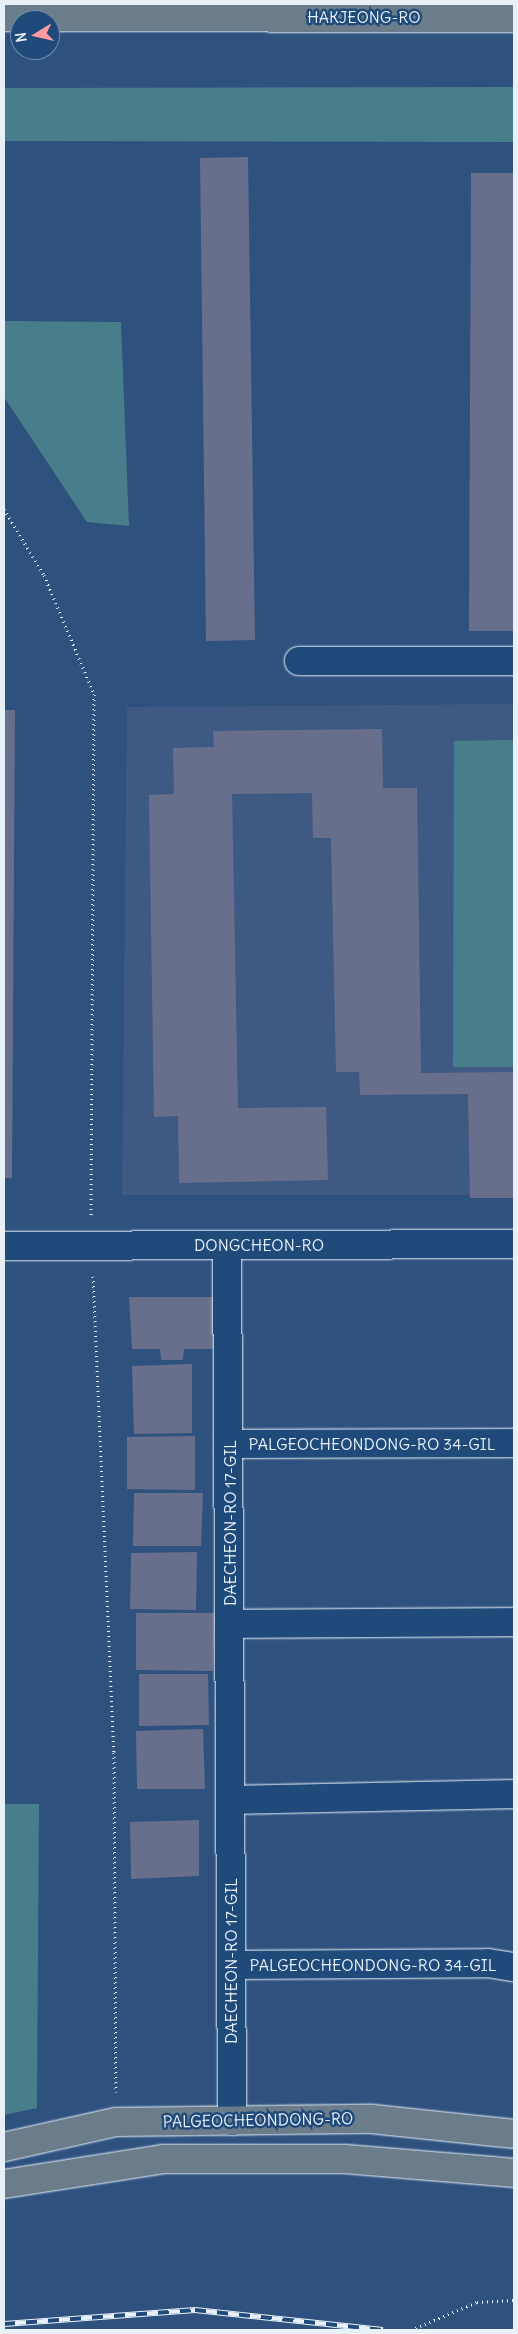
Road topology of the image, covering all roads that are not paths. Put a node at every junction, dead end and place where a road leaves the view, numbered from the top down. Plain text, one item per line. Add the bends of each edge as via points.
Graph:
1 (4, 17) edge
2 (514, 18) edge
3 (299, 661) dead end
4 (514, 661) edge
5 (514, 1244) edge
6 (227, 1245) junction
7 (4, 1246) edge
8 (514, 1443) edge
9 (229, 1444) junction
10 (514, 1622) edge
11 (230, 1624) junction
12 (514, 1794) edge
13 (231, 1800) junction
14 (232, 1965) junction
15 (514, 1968) edge
16 (232, 2121) junction
17 (514, 2134) edge
18 (4, 2147) edge
19 (514, 2173) edge
20 (4, 2184) edge

1 - 2 main road, HAKJEONG-RO
3 - 4 street
5 - 6 street, DONGCHEON-RO
6 - 7 street, DONGCHEON-RO
6 - 9 street, DAECHEON-RO 17-GIL
8 - 9 street, PALGEOCHEONDONG-RO 34-GIL
9 - 11 street, DAECHEON-RO 17-GIL
10 - 11 street
11 - 13 street, DAECHEON-RO 17-GIL
12 - 13 street
13 - 14 street, DAECHEON-RO 17-GIL
14 - 15 street, PALGEOCHEONDONG-RO 34-GIL via 488,1963
14 - 16 street, DAECHEON-RO 17-GIL
16 - 17 main road, PALGEOCHEONDONG-RO via 372,2119
16 - 18 main road, PALGEOCHEONDONG-RO via 116,2122
19 - 20 main road via 345,2159 163,2158

